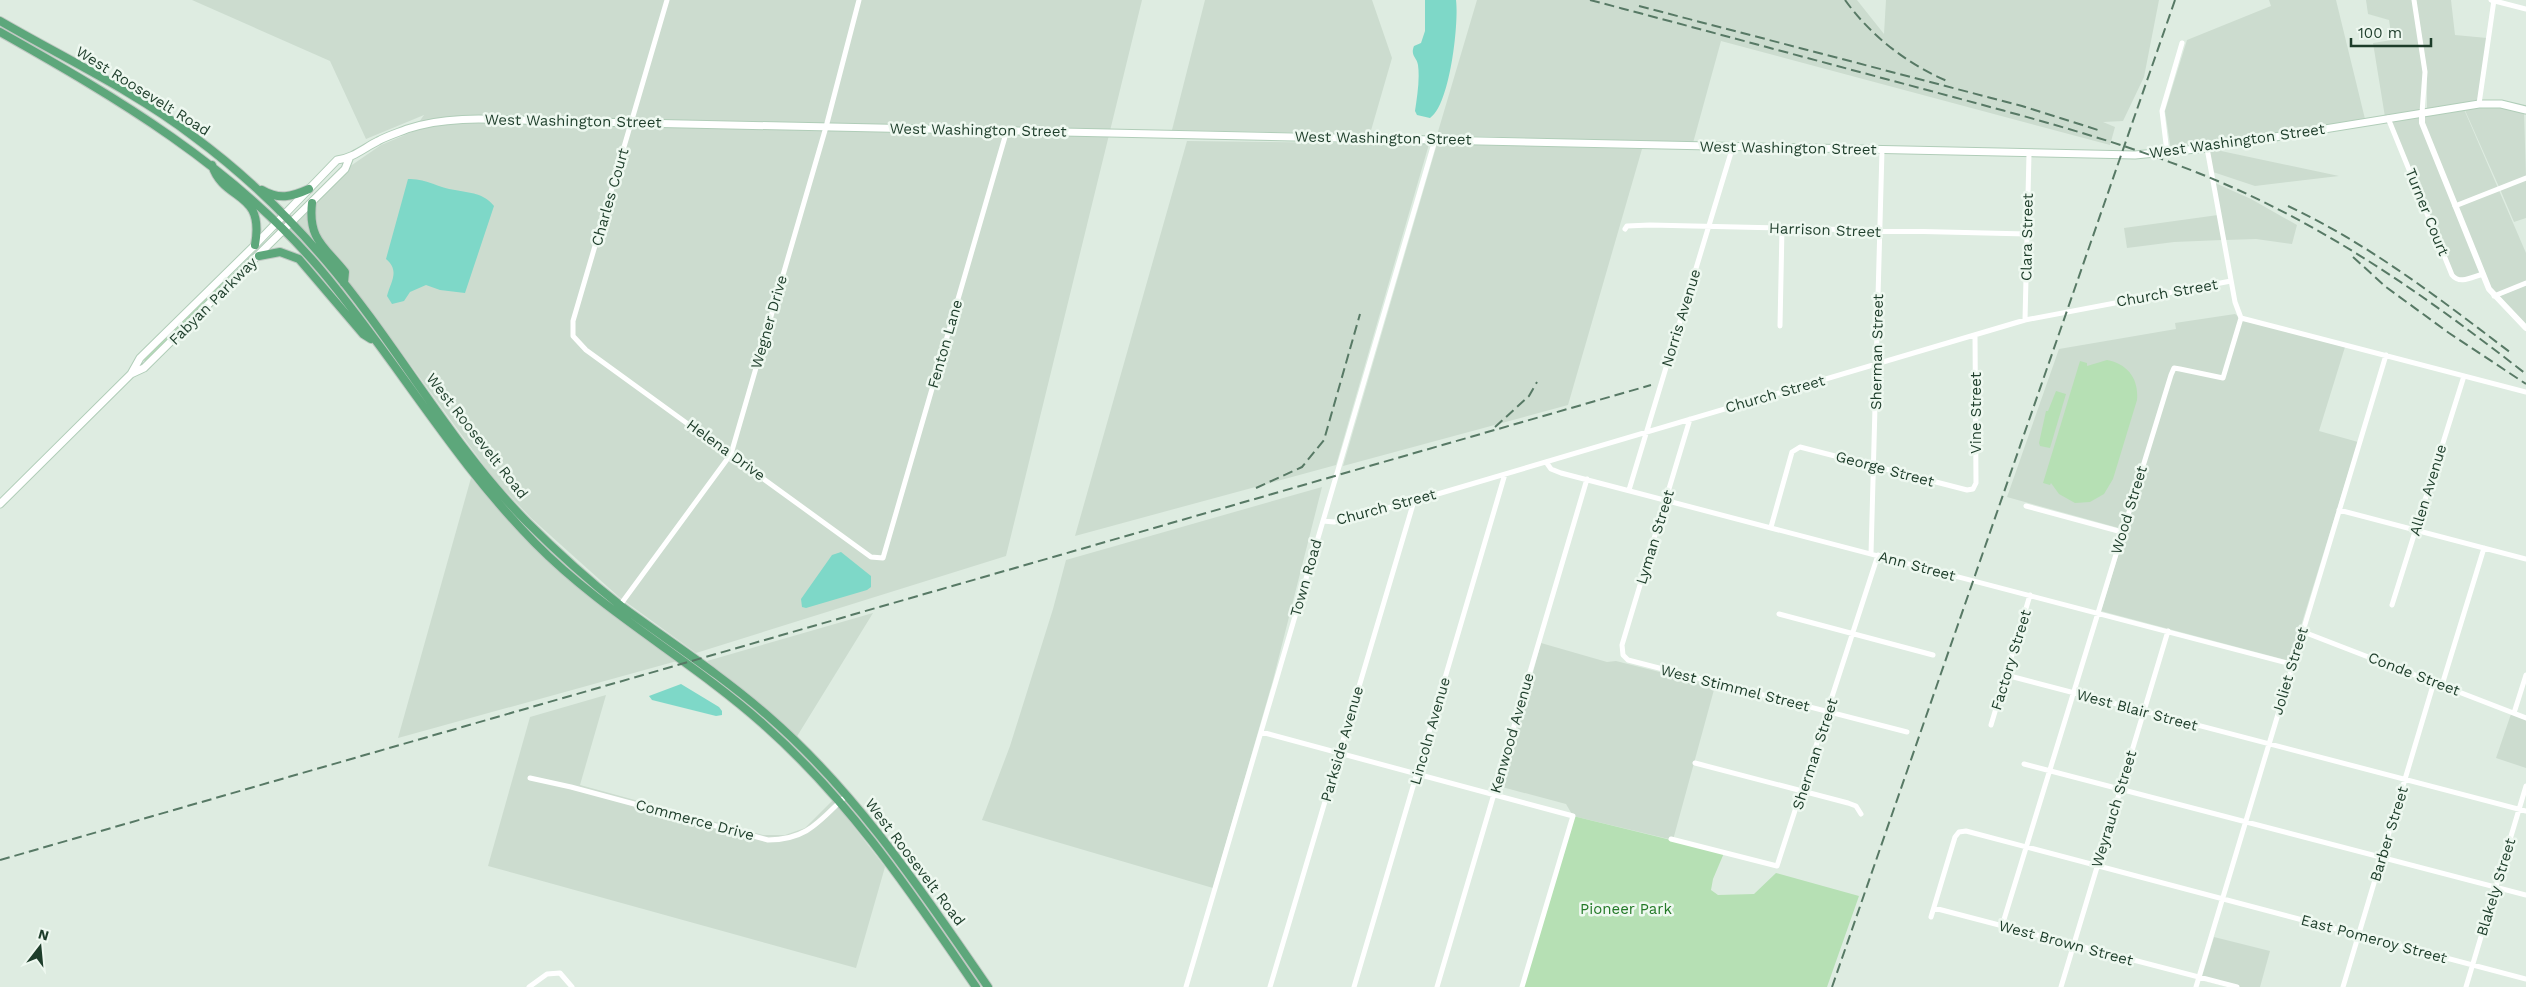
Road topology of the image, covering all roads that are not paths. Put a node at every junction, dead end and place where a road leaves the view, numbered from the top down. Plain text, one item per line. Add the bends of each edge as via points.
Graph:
1 (666, 0) edge
2 (859, 0) edge
3 (2414, 0) edge
4 (2493, 0) edge
5 (2526, 9) edge
6 (0, 21) edge
7 (0, 32) edge
8 (2182, 43) dead end
9 (2478, 104) junction
10 (2526, 111) edge
11 (2422, 112) junction
12 (2388, 118) junction
13 (632, 122) junction
14 (826, 127) junction
15 (1007, 130) junction
16 (1435, 140) junction
17 (1733, 146) junction
18 (2207, 148) junction
19 (1882, 150) junction
20 (2167, 152) junction
21 (2029, 154) junction
22 (349, 159) junction
23 (212, 165) junction
24 (2526, 178) edge
25 (248, 181) junction
26 (309, 189) junction
27 (312, 203) junction
28 (2455, 206) junction
29 (284, 215) junction
30 (276, 222) junction
31 (292, 223) junction
32 (1709, 227) junction
33 (1782, 228) junction
34 (1626, 229) dead end
35 (284, 230) junction
36 (1880, 231) junction
37 (2027, 234) junction
38 (255, 245) junction
39 (259, 256) junction
40 (2483, 274) junction
41 (2231, 281) junction
42 (344, 282) junction
43 (2526, 282) edge
44 (2494, 296) junction
45 (2241, 318) junction
46 (2024, 320) junction
47 (1780, 326) dead end
48 (2526, 328) edge
49 (572, 336) joint
50 (1975, 336) junction
51 (376, 343) junction
52 (2386, 356) junction
53 (1876, 365) junction
54 (131, 374) junction
55 (2464, 376) junction
56 (2526, 392) edge
57 (1690, 419) junction
58 (1648, 431) junction
59 (731, 454) junction
60 (1546, 462) junction
61 (1874, 466) junction
62 (1505, 474) junction
63 (1587, 479) junction
64 (1973, 489) joint
65 (1629, 490) junction
66 (1666, 500) junction
67 (1414, 501) junction
68 (0, 504) edge
69 (2026, 506) dead end
70 (2339, 510) junction
71 (1323, 521) junction
72 (1771, 527) junction
73 (2416, 530) junction
74 (2122, 532) junction
75 (2484, 548) junction
76 (1871, 554) junction
77 (1878, 556) junction
78 (882, 558) joint
79 (2526, 559) edge
80 (2030, 595) junction
81 (620, 605) junction
82 (2392, 605) dead end
83 (615, 612) junction
84 (2097, 613) junction
85 (1779, 614) dead end
86 (2168, 632) junction
87 (2301, 632) junction
88 (1853, 634) junction
89 (1623, 655) joint
90 (1933, 656) dead end
91 (2291, 664) junction
92 (2006, 675) junction
93 (2526, 675) edge
94 (2434, 682) junction
95 (2442, 685) junction
96 (2073, 692) junction
97 (2145, 711) junction
98 (1828, 712) junction
99 (2514, 713) junction
100 (2526, 718) edge
101 (1991, 725) dead end
102 (1261, 732) junction
103 (1907, 732) dead end
104 (2268, 744) junction
105 (1340, 752) junction
106 (1695, 763) dead end
107 (2024, 764) dead end
108 (2049, 769) junction
109 (1417, 773) junction
110 (530, 778) dead end
111 (2405, 780) junction
112 (2526, 786) edge
113 (2121, 789) junction
114 (1803, 790) junction
115 (1494, 794) junction
116 (847, 795) junction
117 (840, 801) junction
118 (2519, 809) junction
119 (2526, 811) edge
120 (1861, 814) dead end
121 (2245, 821) junction
122 (1671, 839) dead end
123 (2027, 848) junction
124 (2382, 857) junction
125 (2097, 866) junction
126 (2496, 887) junction
127 (2526, 895) edge
128 (2222, 899) junction
129 (1934, 908) junction
130 (1931, 917) dead end
131 (2002, 926) junction
132 (2359, 935) junction
133 (2073, 944) junction
134 (2473, 965) junction
135 (2199, 977) junction
136 (2526, 979) edge
137 (529, 987) edge
138 (572, 987) edge
139 (976, 987) edge
140 (988, 987) edge
141 (1186, 987) edge
142 (1270, 987) edge
143 (1354, 987) edge
144 (1438, 987) edge
145 (1522, 987) edge
146 (2061, 987) edge
147 (2196, 987) edge
148 (2237, 987) edge
149 (2344, 987) edge
150 (2466, 987) edge

1 - 13 street, Charles Court
2 - 14 street, Wegner Drive
3 - 11 street via 2425,72
4 - 5 street
4 - 9 street
6 - 25 main road, West Roosevelt Road via 155,111 193,136
7 - 23 main road, West Roosevelt Road via 109,94
8 - 20 street via 2162,111
9 - 10 main road, West Washington Street via 2500,104
9 - 11 main road, West Washington Street
11 - 12 main road, West Washington Street
11 - 28 street via 2422,123
12 - 18 main road, West Washington Street
12 - 40 street, Turner Court via 2452,275 2464,280
13 - 14 main road, West Washington Street
13 - 22 main road, West Washington Street via 440,122 379,140
13 - 49 street, Charles Court via 573,321
14 - 15 main road, West Washington Street
14 - 59 street, Wegner Drive
15 - 16 main road, West Washington Street
15 - 78 street, Fenton Lane
16 - 17 main road, West Washington Street
16 - 71 street, Town Road
17 - 19 main road, West Washington Street
17 - 32 street, Norris Avenue
18 - 20 main road, West Washington Street
18 - 41 street
19 - 21 main road, West Washington Street
19 - 36 street, Sherman Street
20 - 21 main road, West Washington Street via 2135,155
21 - 37 street, Clara Street
22 - 26 main road, West Washington Street via 337,160
22 - 27 main road, West Washington Street via 345,169
23 - 30 main road, West Roosevelt Road
23 - 38 main road via 215,176 252,209 258,226
24 - 28 street
25 - 26 main road via 272,196 293,196
25 - 29 main road, West Roosevelt Road
26 - 29 main road, West Washington Street
27 - 31 main road, West Washington Street
27 - 42 main road via 310,220 315,235 345,272
28 - 40 street
29 - 30 main road, West Washington Street
29 - 31 main road, West Roosevelt Road
30 - 35 main road, West Roosevelt Road
30 - 38 main road, Fabyan Parkway
31 - 35 main road, Fabyan Parkway
31 - 42 main road, West Roosevelt Road
32 - 33 street, Harrison Street
32 - 34 street, Harrison Street via 1650,225 1626,226
32 - 58 street, Norris Avenue
33 - 36 street, Harrison Street
33 - 47 street
35 - 39 main road, Fabyan Parkway
35 - 51 main road, West Roosevelt Road via 320,270
36 - 37 street, Harrison Street
36 - 53 street, Sherman Street
37 - 46 street, Clara Street
38 - 54 main road, Fabyan Parkway via 140,358
39 - 51 main road via 280,252 299,259 363,334
39 - 54 main road, Fabyan Parkway via 144,368
40 - 44 street
41 - 45 street
41 - 46 street, Church Street
42 - 81 main road, West Roosevelt Road via 478,466 511,506 581,573
43 - 44 street
44 - 48 street
45 - 52 street
45 - 74 street, Wood Street via 2223,378 2174,368
46 - 50 street, Church Street
49 - 59 street, Helena Drive via 586,350
50 - 53 street, Church Street
50 - 64 street, Vine Street via 1976,483
51 - 83 main road, West Roosevelt Road via 472,473 509,516 570,576
52 - 55 street
52 - 70 street, Joliet Street
53 - 57 street, Church Street
53 - 61 street, Sherman Street
54 - 68 main road, Fabyan Parkway
55 - 56 street
55 - 73 street, Allen Avenue
57 - 58 street, Church Street
57 - 66 street, Lyman Street
58 - 60 street, Church Street
58 - 65 street, Norris Avenue
59 - 78 street, Helena Drive via 870,557
59 - 81 street, Wegner Drive
60 - 62 street, Church Street
60 - 63 street, Ann Street via 1551,469
61 - 64 street, George Street
61 - 72 street, George Street via 1797,448 1792,452
61 - 76 street, Sherman Street
62 - 67 street, Church Street
62 - 109 street, Lincoln Avenue
63 - 65 street, Ann Street
63 - 115 street, Kenwood Avenue
65 - 66 street, Ann Street
66 - 72 street, Ann Street
66 - 89 street, Lyman Street via 1622,645
67 - 71 street, Church Street via 1334,522
67 - 105 street, Parkside Avenue
69 - 74 street
70 - 73 street
70 - 87 street, Joliet Street
71 - 102 street, Town Road
72 - 76 street, Ann Street
73 - 75 street
73 - 82 street, Allen Avenue
74 - 84 street, Wood Street
75 - 79 street
75 - 95 street
76 - 77 street, Ann Street
77 - 80 street, Ann Street
77 - 88 street, Sherman Street
80 - 84 street, Ann Street
80 - 92 street, Factory Street
81 - 83 street, Wegner Drive
81 - 116 main road, West Roosevelt Road via 754,704 804,749
83 - 117 main road, West Roosevelt Road via 747,710
84 - 86 street, Ann Street
84 - 96 street, Wood Street
85 - 88 street
86 - 91 street, Ann Street
86 - 97 street, Weyrauch Street
87 - 91 street, Joliet Street
87 - 94 street, Conde Street
88 - 90 street
88 - 98 street, Sherman Street
89 - 98 street, West Stimmel Street via 1628,660
91 - 104 street, Joliet Street
92 - 96 street, West Blair Street
92 - 101 street, Factory Street
93 - 99 street
94 - 95 street, Conde Street
94 - 111 street, Barber Street
95 - 99 street, Conde Street
96 - 97 street, West Blair Street
96 - 108 street, Wood Street
97 - 104 street, West Blair Street
97 - 113 street, Weyrauch Street
98 - 103 street, West Stimmel Street
98 - 114 street, Sherman Street
99 - 100 street, Conde Street
102 - 105 street
102 - 141 street, Town Road
104 - 111 street, West Blair Street
104 - 121 street, Joliet Street
105 - 109 street
105 - 142 street, Parkside Avenue
106 - 114 street
107 - 108 street
108 - 113 street
108 - 123 street, Wood Street
109 - 115 street
109 - 143 street, Lincoln Avenue
110 - 117 street, Commerce Drive via 768,840 793,838 806,833
111 - 118 street, West Blair Street
111 - 124 street, Barber Street
112 - 118 street, Blakely Street
113 - 121 street
113 - 125 street, Weyrauch Street
114 - 120 street via 1856,806
114 - 122 street, Sherman Street via 1778,866
115 - 144 street, Kenwood Avenue
115 - 145 street via 1573,816
116 - 117 street, Commerce Drive
116 - 140 main road, West Roosevelt Road via 895,853
117 - 139 main road, West Roosevelt Road via 900,874
118 - 119 street, West Blair Street
118 - 126 street, Blakely Street
121 - 124 street
121 - 128 street, Joliet Street
123 - 125 street, East Pomeroy Street
123 - 129 street, East Pomeroy Street via 1966,831 1959,832
123 - 131 street, Wood Street
124 - 126 street
124 - 132 street, Barber Street
125 - 128 street, East Pomeroy Street
125 - 133 street, Weyrauch Street
126 - 127 street
126 - 134 street, Blakely Street
128 - 132 street, East Pomeroy Street
128 - 135 street, Joliet Street
129 - 130 street
129 - 131 street, West Brown Street
131 - 133 street, West Brown Street
132 - 134 street, East Pomeroy Street
132 - 149 street, Barber Street
133 - 135 street, West Brown Street
133 - 146 street, Weyrauch Street
134 - 136 street, East Pomeroy Street
134 - 150 street, Blakely Street
135 - 147 street, Joliet Street
135 - 148 street, West Brown Street
137 - 138 street via 552,972 560,973

